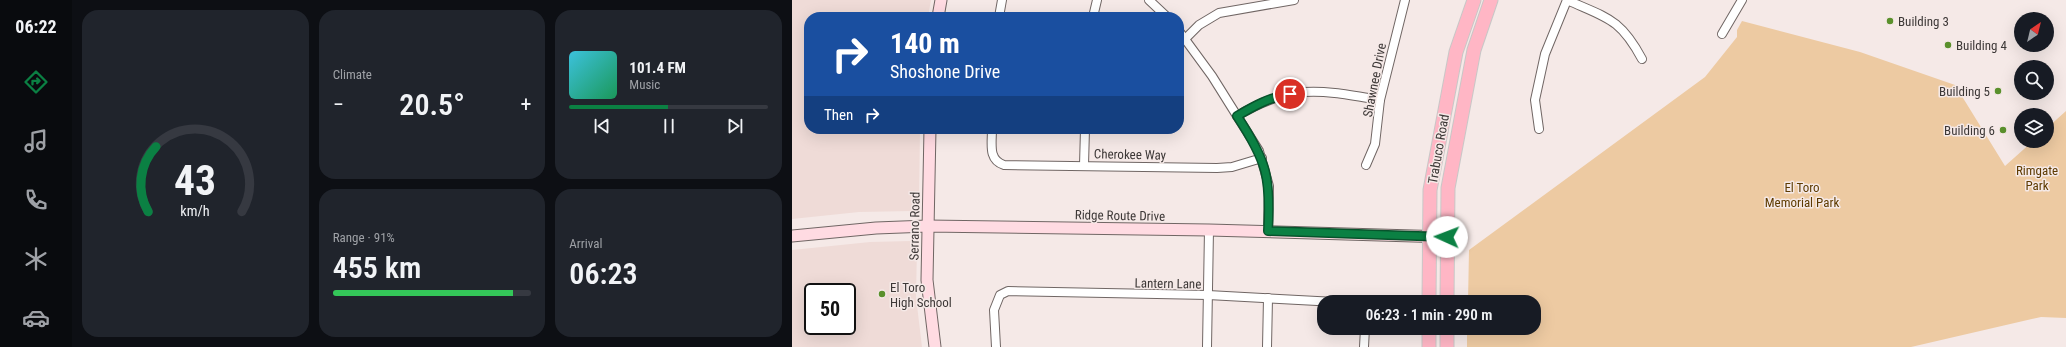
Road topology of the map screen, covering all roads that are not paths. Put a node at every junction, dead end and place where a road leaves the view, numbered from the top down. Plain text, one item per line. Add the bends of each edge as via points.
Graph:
1 (941, 0) edge
2 (1002, 0) edge
3 (1097, 0) edge
4 (1149, 0) edge
5 (1294, 0) edge
6 (1405, 0) edge
7 (1474, 0) edge
8 (1491, 0) edge
9 (1567, 0) edge
10 (1742, 0) edge
11 (939, 12) edge
12 (1000, 12) edge
13 (1094, 12) edge
14 (1161, 12) edge
15 (1722, 34) dead end
16 (1185, 39) joint
17 (1642, 59) dead end
18 (1380, 100) junction
19 (1237, 116) junction
20 (1539, 129) dead end
21 (930, 134) edge
22 (992, 134) edge
23 (1085, 134) edge
24 (1262, 158) junction
25 (1084, 165) junction
26 (1366, 165) dead end
27 (928, 226) junction
28 (1209, 230) junction
29 (1268, 231) junction
30 (792, 236) edge
31 (1429, 237) junction
32 (1447, 237) junction
33 (1208, 295) junction
34 (1429, 295) edge
35 (1447, 295) edge
36 (1268, 298) junction
37 (1317, 301) edge
38 (1365, 335) edge
39 (1447, 335) edge
40 (935, 347) edge
41 (996, 347) edge
42 (1207, 347) edge
43 (1267, 347) edge
44 (1364, 347) edge
45 (1447, 347) edge

1 - 11 main road
2 - 12 street
3 - 13 street
4 - 14 street
5 - 16 street via 1219,13 1199,25
6 - 18 street, Shawnee Drive
7 - 31 main road, Trabuco Road via 1456,52 1438,142 1430,190
8 - 32 main road, Trabuco Road via 1474,50 1456,140 1448,188
9 - 17 street via 1618,24 1632,40
9 - 20 street via 1545,54 1535,100
10 - 15 street
16 - 19 street
18 - 19 street via 1331,92 1303,91 1277,96
18 - 26 street, Shawnee Drive via 1375,144
19 - 24 street
21 - 27 main road, Serrano Road
22 - 25 street, Cherokee Way via 992,151 998,163
23 - 25 street
24 - 25 street, Cherokee Way via 1232,167 1217,168
24 - 29 street via 1269,186
27 - 28 main road, Ridge Route Drive
27 - 30 main road, Ridge Route Drive
27 - 40 main road, Serrano Road via 927,280
28 - 29 main road, Ridge Route Drive
28 - 33 street
29 - 31 main road, Ridge Route Drive
31 - 32 main road, Ridge Route Drive
31 - 34 main road, Trabuco Road
32 - 35 main road, Trabuco Road
33 - 36 street, Lantern Lane
33 - 41 street, Lantern Lane via 1008,291 1000,295 994,310
33 - 42 street
36 - 37 street, Lantern Lane
36 - 43 street
38 - 44 street
39 - 45 main road

